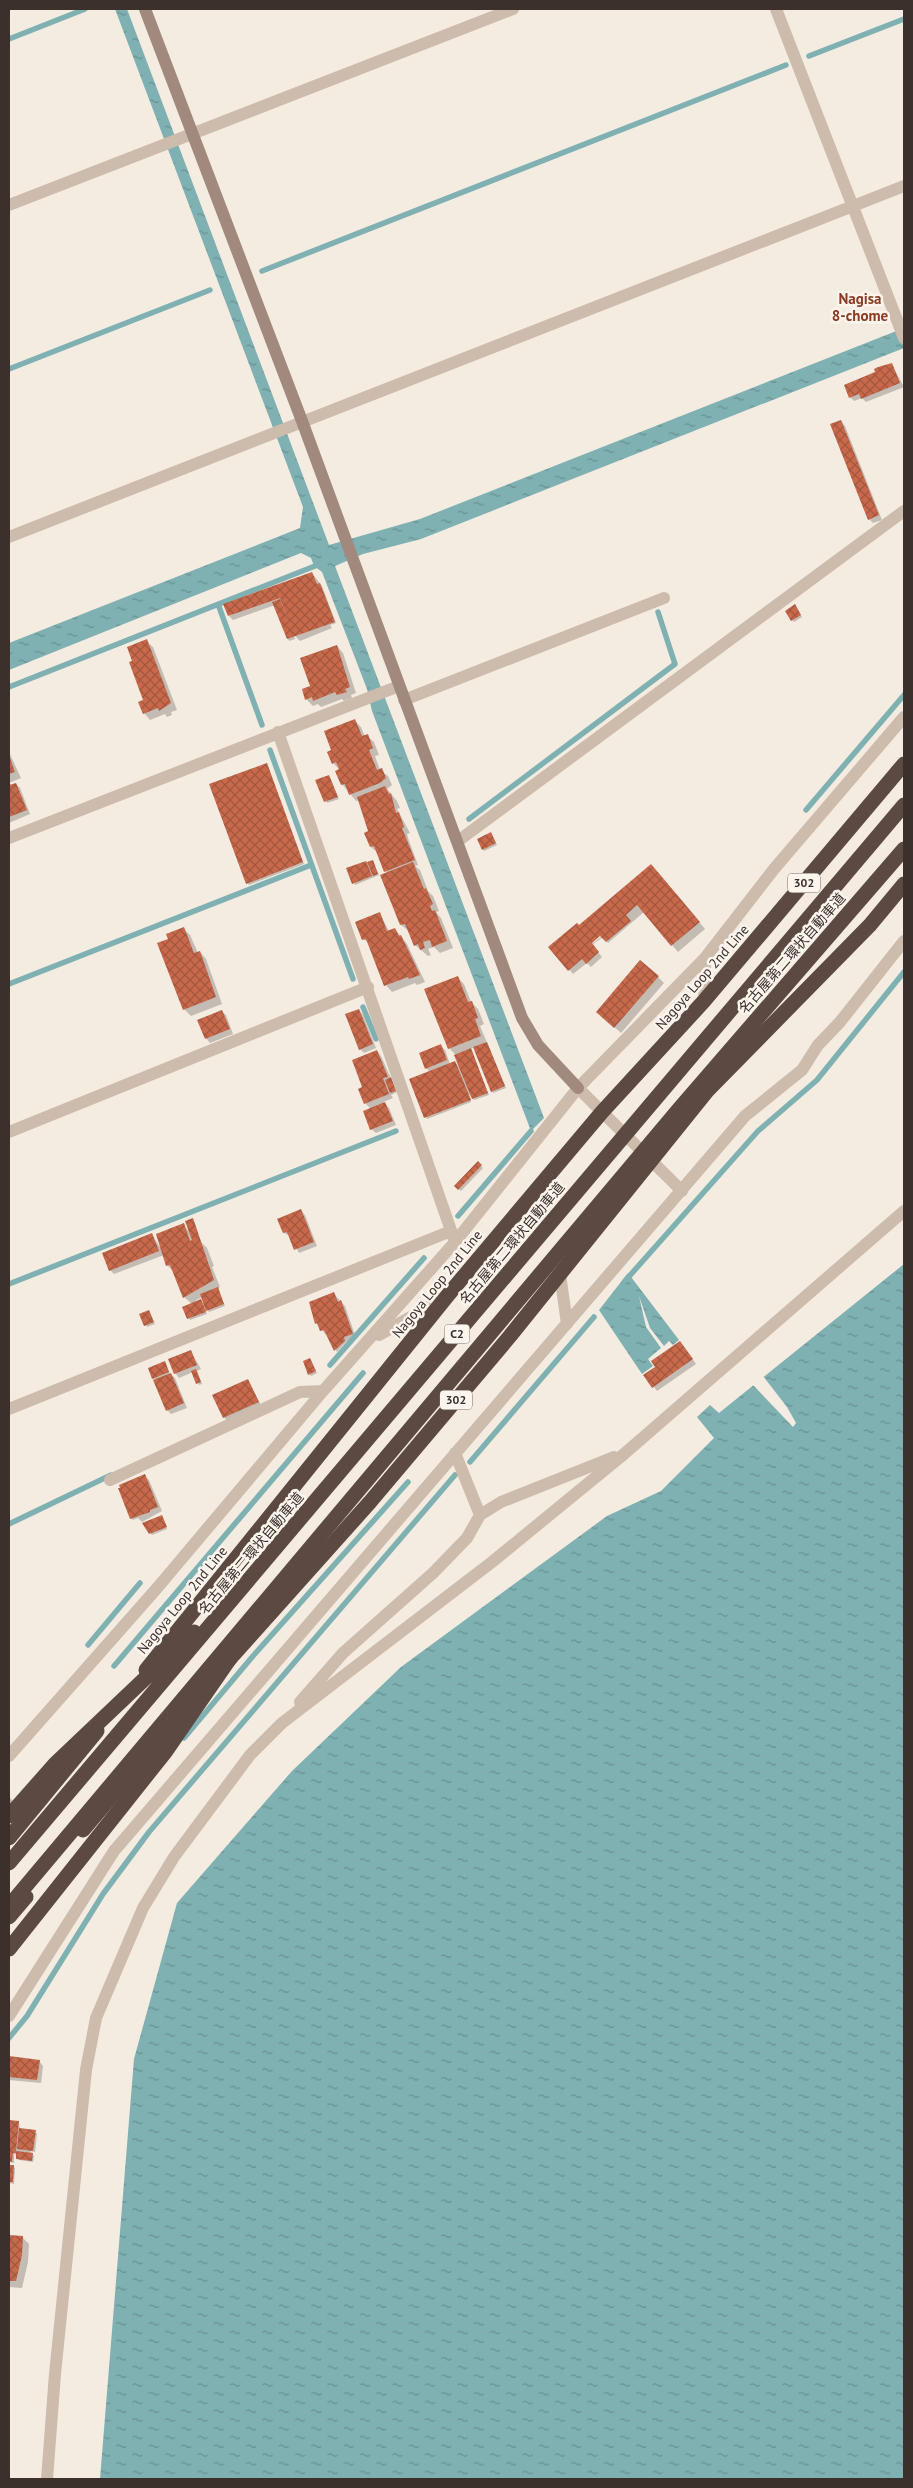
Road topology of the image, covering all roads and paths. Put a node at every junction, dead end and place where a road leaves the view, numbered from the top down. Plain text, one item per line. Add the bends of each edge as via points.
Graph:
1 (145, 9) edge
2 (513, 9) edge
3 (776, 9) edge
4 (187, 136) junction
5 (904, 186) edge
6 (9, 206) edge
7 (854, 206) junction
8 (902, 332) edge
9 (296, 424) junction
10 (904, 510) edge
11 (9, 536) edge
12 (664, 598) dead end
13 (393, 688) junction
14 (404, 700) junction
15 (904, 717) edge
16 (278, 732) junction
17 (904, 764) edge
18 (904, 805) edge
19 (9, 838) edge
20 (458, 841) junction
21 (904, 849) edge
22 (904, 884) edge
23 (904, 941) edge
24 (705, 958) junction
25 (368, 988) junction
26 (704, 1002) junction
27 (578, 1088) junction
28 (602, 1112) junction
29 (9, 1132) edge
30 (651, 1161) junction
31 (682, 1191) junction
32 (904, 1211) edge
33 (453, 1236) junction
34 (560, 1274) junction
35 (448, 1295) junction
36 (567, 1324) junction
37 (356, 1354) junction
38 (323, 1391) junction
39 (9, 1409) edge
40 (455, 1453) junction
41 (624, 1454) junction
42 (110, 1480) dead end
43 (480, 1514) junction
44 (251, 1578) junction
45 (282, 1582) junction
46 (125, 1697) junction
47 (282, 1723) junction
48 (9, 1756) edge
49 (9, 1816) edge
50 (9, 1838) edge
51 (9, 1863) edge
52 (9, 1906) edge
53 (9, 1917) edge
54 (9, 1949) edge
55 (9, 2016) edge
56 (47, 2479) edge

1 - 4 street
2 - 4 street
3 - 7 street
4 - 6 street
4 - 9 street
5 - 7 street
7 - 8 street
7 - 9 street
9 - 11 street
9 - 13 street via 354,564
10 - 20 street
12 - 14 street
13 - 14 street
13 - 16 street
14 - 20 street
15 - 24 street via 774,869
16 - 19 street
16 - 25 street
17 - 26 highway, Nagoya Loop 2nd Line / 302
18 - 44 highway, 名古屋第二環状自動車道 / C2, bridge
20 - 27 street via 522,1018 538,1045
21 - 45 highway, 名古屋第二環状自動車道 / C2, bridge via 679,1108
22 - 30 highway, 302 via 870,924 708,1091
23 - 31 street via 802,1070 745,1116
24 - 26 street
24 - 27 street
25 - 29 street
25 - 33 street
26 - 28 highway, Nagoya Loop 2nd Line / 302
27 - 28 street
27 - 33 street
28 - 30 street
28 - 35 highway, Nagoya Loop 2nd Line / 302
30 - 31 street
30 - 34 highway, 302
31 - 36 street
32 - 41 street
33 - 37 street
33 - 39 street
34 - 36 street
34 - 53 highway, 302 via 370,1502 197,1696
35 - 37 street via 387,1329
35 - 46 highway, Nagoya Loop 2nd Line / 302
36 - 40 street
37 - 38 street
38 - 42 street via 300,1392
38 - 48 street via 158,1587
40 - 43 street
40 - 55 street via 114,1851
41 - 43 street via 501,1502
41 - 47 street via 492,1562
43 - 47 street via 460,1545 343,1653
44 - 46 highway, bridge
44 - 51 highway, 名古屋第二環状自動車道 / C2, bridge
45 - 52 highway, 名古屋第二環状自動車道 / C2, bridge
45 - 54 highway, bridge via 166,1751
46 - 49 highway, bridge via 55,1764
46 - 50 highway, Nagoya Loop 2nd Line / 302
47 - 56 street via 239,1769 174,1857 143,1908 96,2018 86,2070

